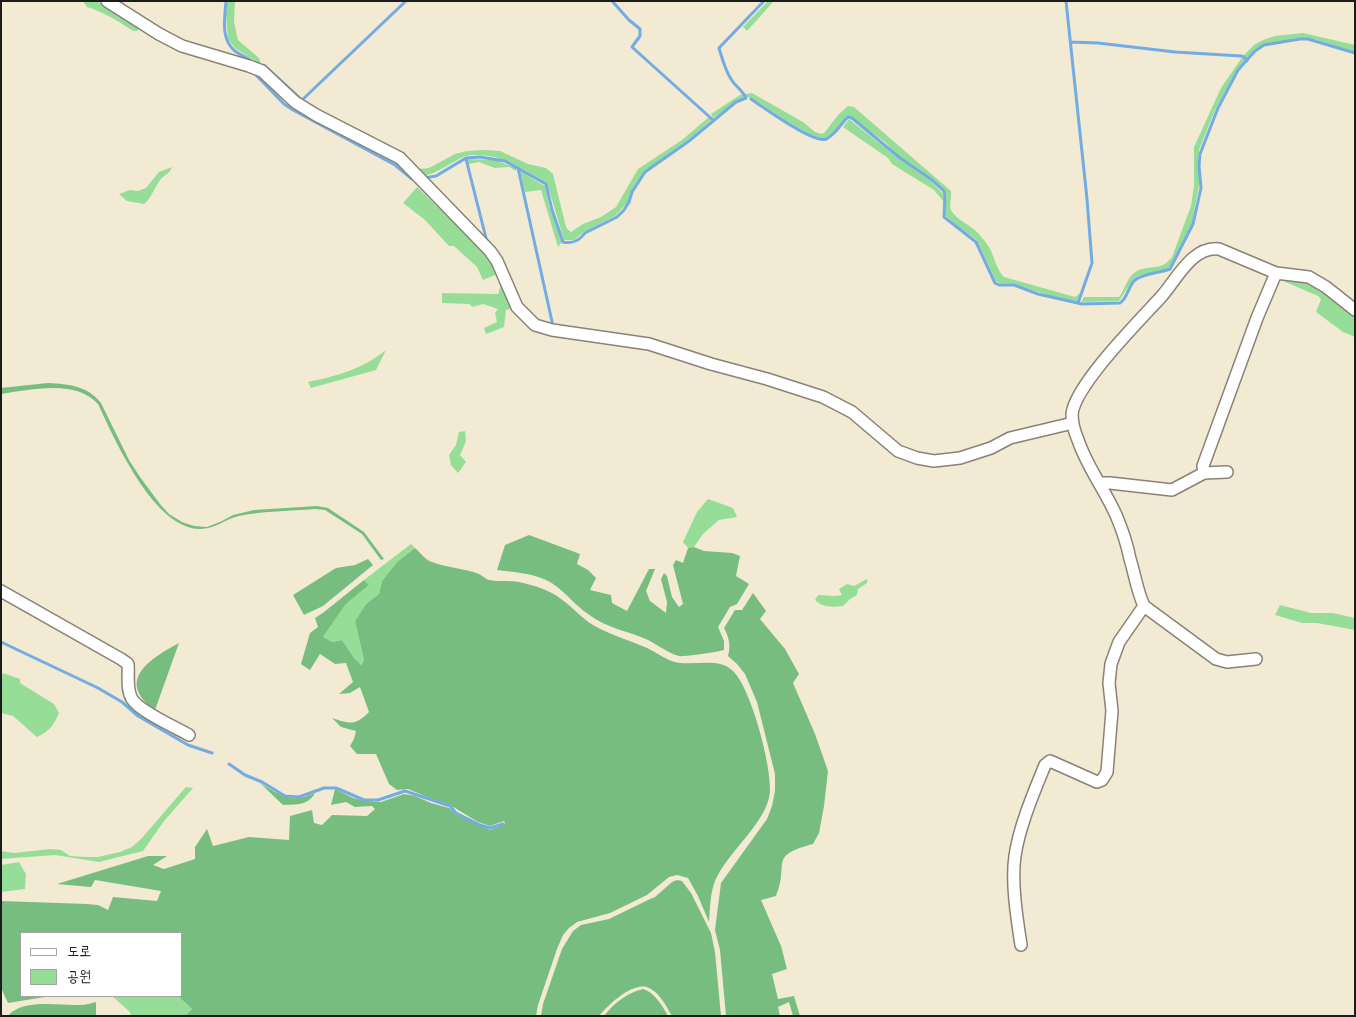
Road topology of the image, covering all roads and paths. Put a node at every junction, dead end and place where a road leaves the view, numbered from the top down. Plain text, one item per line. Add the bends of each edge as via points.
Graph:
1 (107, 1) edge
2 (1276, 273) junction
3 (1355, 310) edge
4 (1073, 423) junction
5 (1227, 472) dead end
6 (1204, 473) junction
7 (1099, 483) junction
8 (1, 591) edge
9 (1144, 606) junction
10 (1256, 659) dead end
11 (189, 734) dead end
12 (1021, 945) dead end

1 - 4 street via 182,46 262,72 295,102 400,158 490,251 517,307 535,325 649,344 823,397 852,412 898,451 917,458 934,461 960,458 1010,438
2 - 3 street via 1309,277
2 - 4 street via 1219,249 1203,250 1194,256 1078,395
2 - 6 street via 1203,466
4 - 7 street
5 - 6 street
6 - 7 street via 1172,490
7 - 9 street via 1116,515
8 - 11 street via 128,664 128,684 139,707
9 - 10 street via 1216,659 1227,662
9 - 12 street via 1119,642 1111,664 1108,683 1112,711 1106,772 1102,780 1097,782 1050,761 1030,802 1015,855

